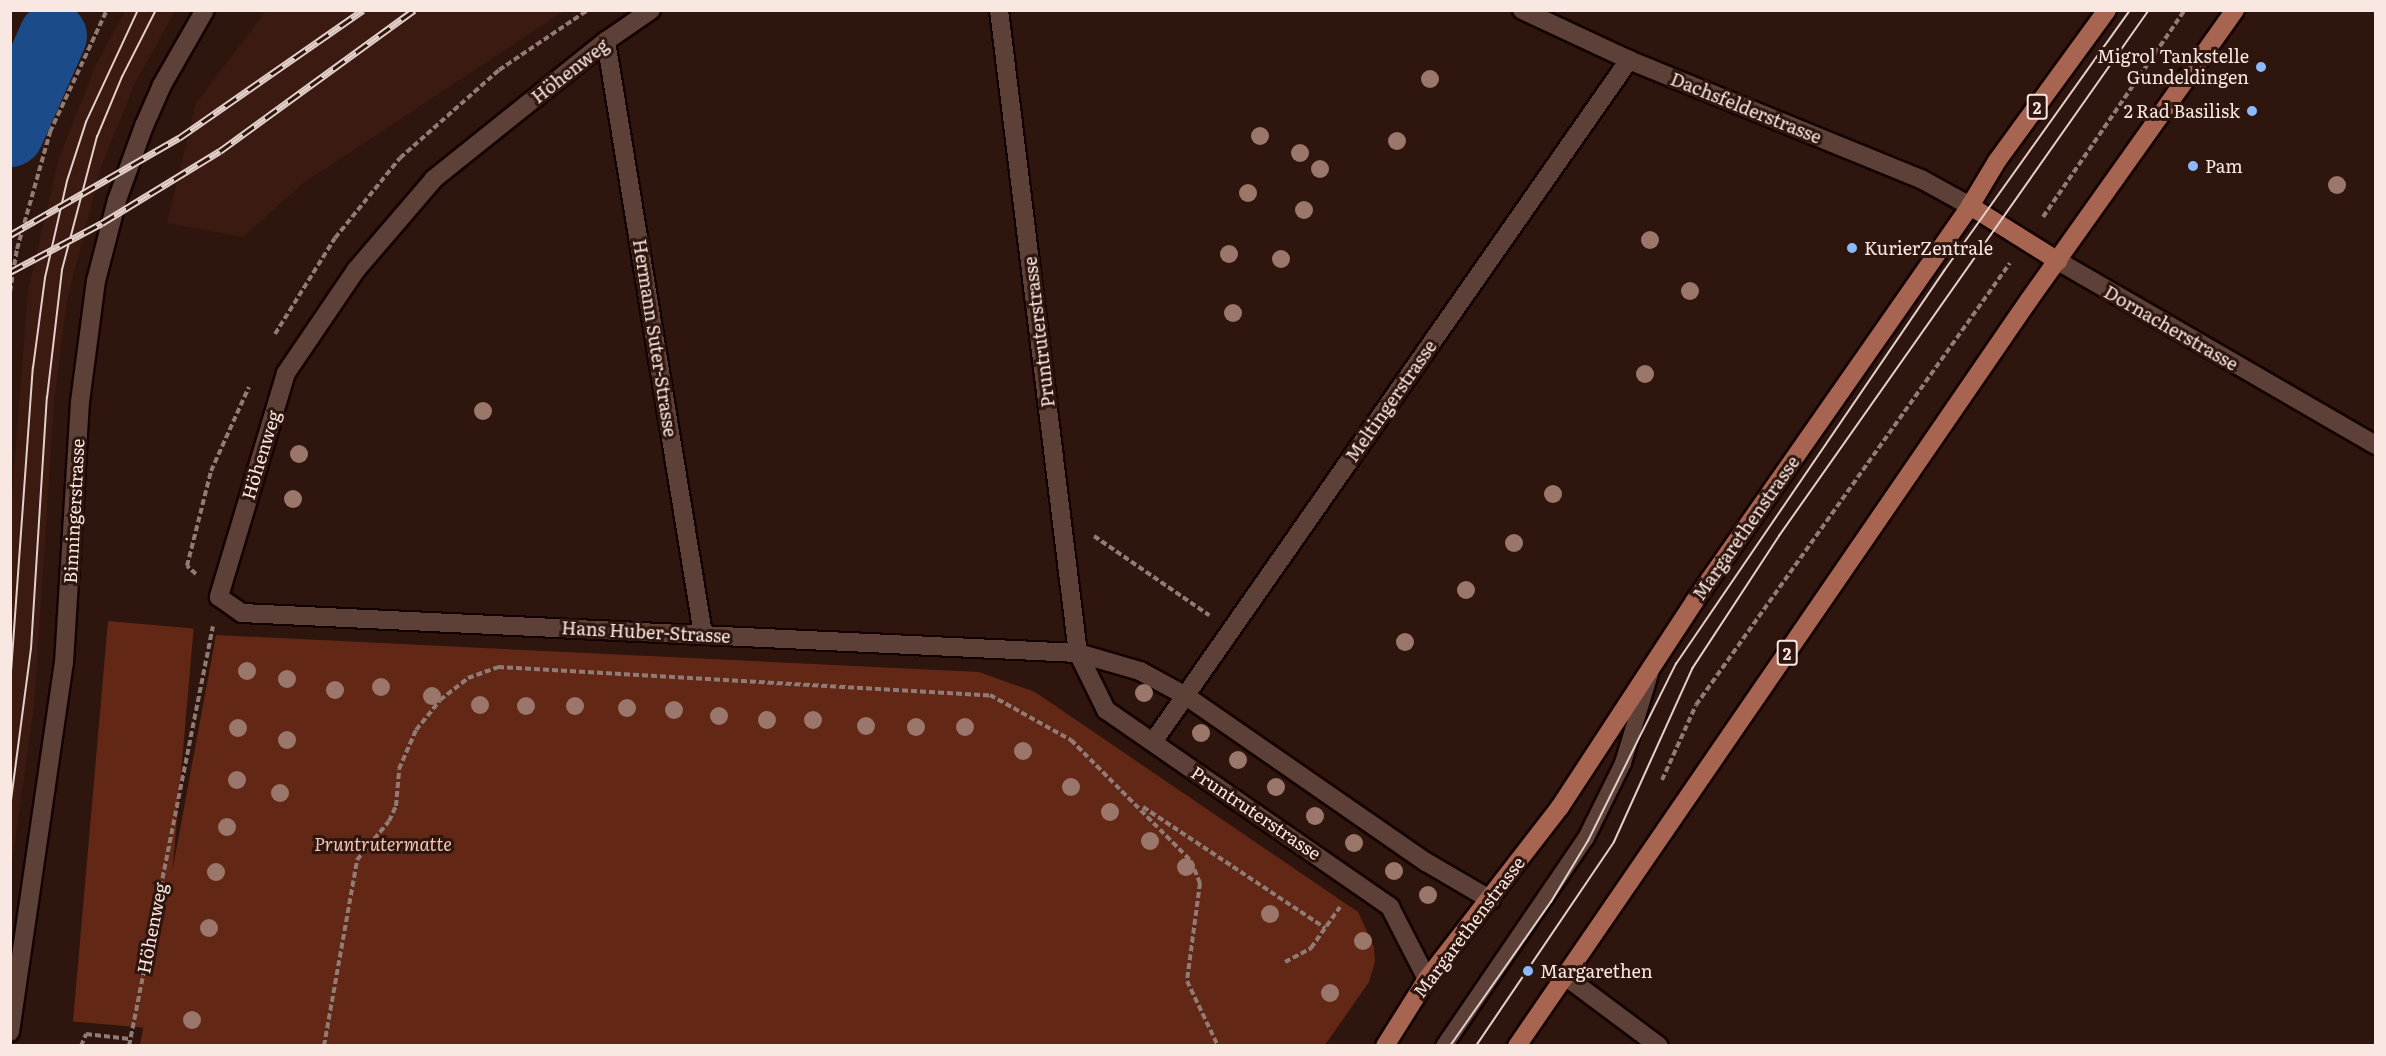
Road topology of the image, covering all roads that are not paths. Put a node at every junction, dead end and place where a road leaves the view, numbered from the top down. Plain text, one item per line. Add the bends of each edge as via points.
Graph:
1 (205, 10) edge
2 (651, 10) edge
3 (999, 10) edge
4 (1522, 10) edge
5 (2107, 10) edge
6 (2235, 10) edge
7 (606, 41) junction
8 (1629, 60) junction
9 (1970, 206) junction
10 (2058, 261) junction
11 (2376, 445) edge
12 (219, 597) joint
13 (703, 634) junction
14 (1078, 652) junction
15 (1650, 673) junction
16 (1186, 696) junction
17 (1153, 742) junction
18 (1491, 900) junction
19 (1565, 976) junction
20 (1427, 979) junction
21 (10, 1032) edge
22 (1385, 1046) edge
23 (1444, 1046) edge
24 (1517, 1046) edge
25 (1659, 1046) edge

1 - 21 street, Binningerstrasse via 162,85 144,126 117,200 96,280 81,391 64,663
2 - 7 street, Höhenweg
3 - 14 street, Pruntruterstrasse
4 - 8 street, Dachsfelderstrasse
5 - 9 main road, Margarethenstrasse / 2 via 1997,161
6 - 10 main road, 2
7 - 12 street, Höhenweg via 434,179 356,270 286,373
7 - 13 street, Hermann Suter-Strasse
8 - 9 street, Dachsfelderstrasse via 1921,179
8 - 16 street, Meltingerstrasse
9 - 10 main road, Dornacherstrasse
9 - 15 main road, Margarethenstrasse / 2 via 1694,602
10 - 11 street, Dornacherstrasse
10 - 19 main road, 2
12 - 13 street, Hans Huber-Strasse via 242,613
13 - 14 street, Hans Huber-Strasse
14 - 16 street via 1140,671
14 - 17 street, Pruntruterstrasse via 1106,710
15 - 18 main road, Margarethenstrasse / 2
15 - 23 lane via 1623,763 1586,838
16 - 17 street, Meltingerstrasse
16 - 18 street via 1426,862
17 - 20 street, Pruntruterstrasse via 1390,907
18 - 20 main road, Margarethenstrasse / 2
19 - 24 main road, 2
19 - 25 street
20 - 22 main road, Margarethenstrasse / 2

